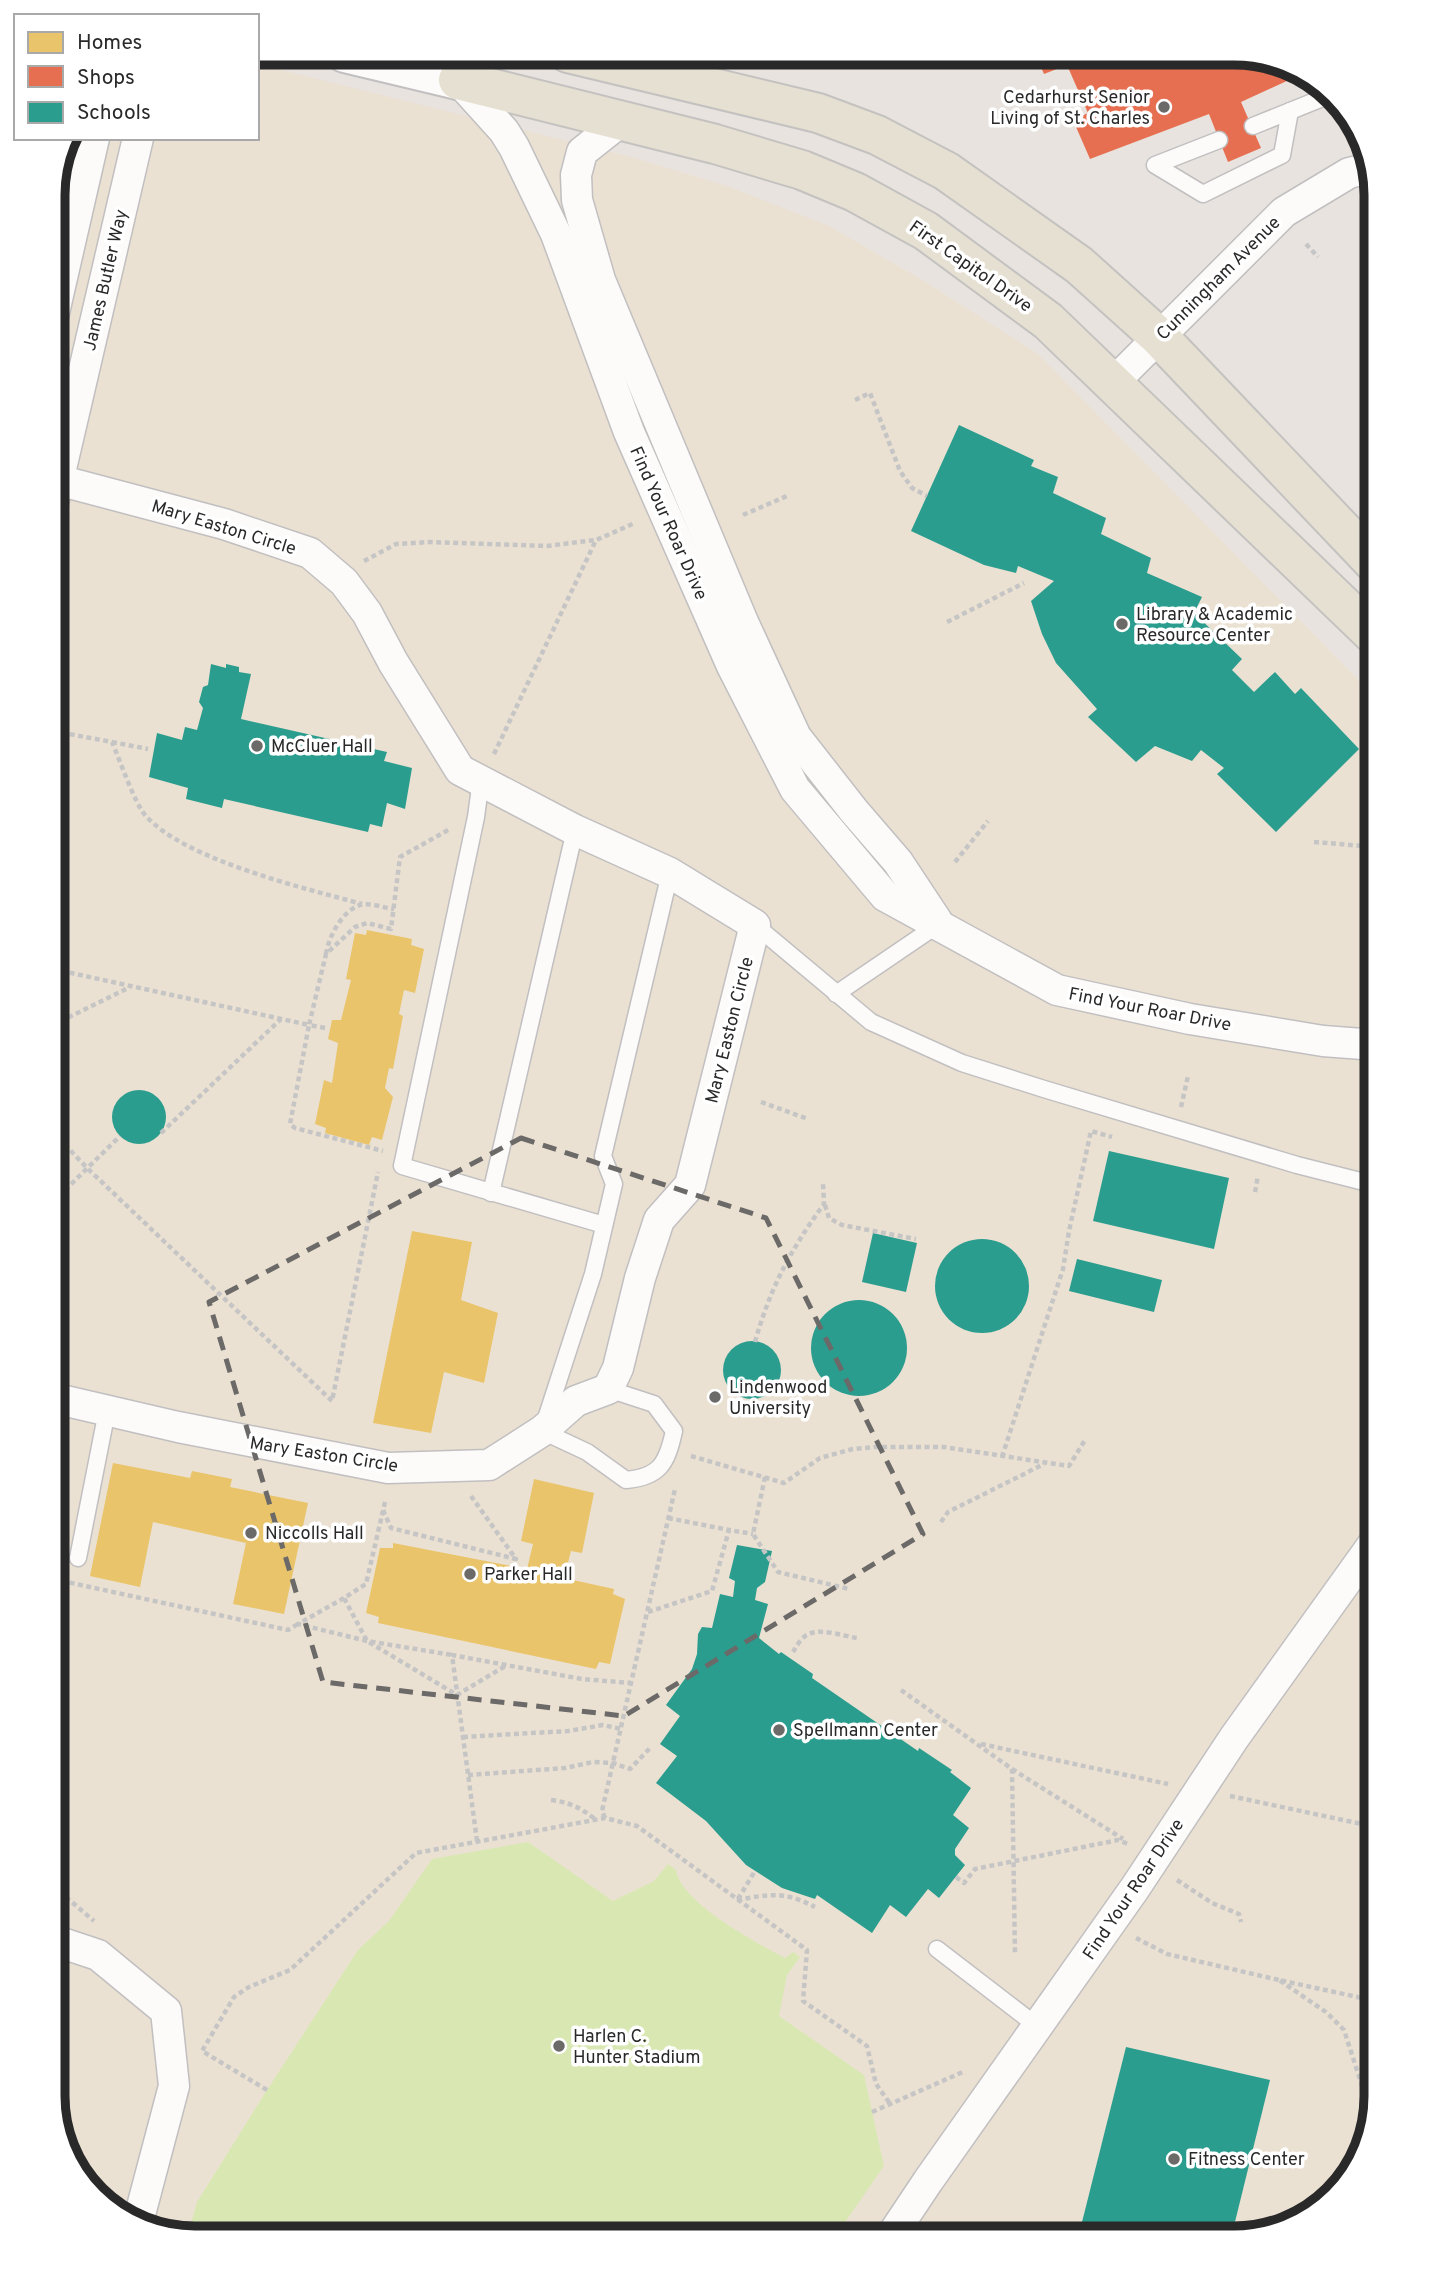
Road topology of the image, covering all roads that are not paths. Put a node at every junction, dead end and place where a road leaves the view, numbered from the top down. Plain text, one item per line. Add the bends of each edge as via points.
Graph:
1 (463, 65) edge
2 (469, 65) edge
3 (637, 65) edge
4 (1321, 98) edge
5 (1290, 111) junction
6 (621, 121) junction
7 (1253, 126) dead end
8 (94, 140) edge
9 (138, 140) edge
10 (1219, 140) dead end
11 (1362, 170) edge
12 (65, 265) edge
13 (1159, 337) junction
14 (1113, 383) junction
15 (65, 448) edge
16 (65, 493) edge
17 (1364, 551) edge
18 (1364, 624) edge
19 (481, 780) junction
20 (575, 830) junction
21 (670, 873) junction
22 (939, 924) junction
23 (755, 925) junction
24 (836, 994) junction
25 (1364, 1044) edge
26 (1364, 1182) edge
27 (491, 1192) junction
28 (604, 1225) junction
29 (608, 1389) junction
30 (65, 1401) edge
31 (107, 1411) junction
32 (542, 1431) junction
33 (1364, 1557) edge
34 (78, 1558) dead end
35 (65, 1944) edge
36 (937, 1949) dead end
37 (1037, 2026) junction
38 (140, 2214) edge
39 (898, 2226) edge

1 - 22 street, Find Your Roar Drive via 514,147 556,234 629,432 732,666 796,789 885,896
2 - 6 main road, First Capitol Drive
3 - 13 main road via 818,113 877,135 946,171 1079,265
4 - 5 lane
5 - 7 lane
5 - 10 lane via 1282,155 1203,194 1155,165
6 - 14 main road, First Capitol Drive via 802,170 855,192 926,231 1048,321
6 - 22 street, Find Your Roar Drive via 582,152 576,175 577,200 600,280 628,351 796,737 898,862
8 - 12 street
9 - 15 street, James Butler Way
11 - 13 street, Cunningham Avenue via 1284,212
13 - 14 street, Cunningham Avenue
13 - 17 main road
14 - 18 main road, First Capitol Drive
16 - 19 street, Mary Easton Circle via 224,524 310,553 344,582 366,613 460,770
19 - 20 street, Mary Easton Circle
19 - 27 lane via 402,1166
20 - 21 street, Mary Easton Circle
20 - 27 lane
21 - 23 street, Mary Easton Circle
21 - 28 lane via 603,1156 614,1184
22 - 24 lane
22 - 25 street, Find Your Roar Drive via 1057,990 1190,1019
23 - 24 lane
23 - 29 street, Mary Easton Circle via 691,1185 659,1220 618,1368
24 - 26 lane via 872,1022 962,1063
27 - 28 lane
28 - 32 lane via 593,1274
29 - 32 street, Mary Easton Circle via 576,1401
29 - 32 lane via 654,1404 674,1431 670,1451 645,1479 626,1480 587,1452
30 - 31 street, Mary Easton Circle
31 - 32 street, Mary Easton Circle via 388,1468 489,1465
31 - 34 lane
33 - 37 street, Find Your Roar Drive
35 - 38 street via 98,1955 166,2011 174,2086
36 - 37 lane
37 - 39 street, Find Your Roar Drive

